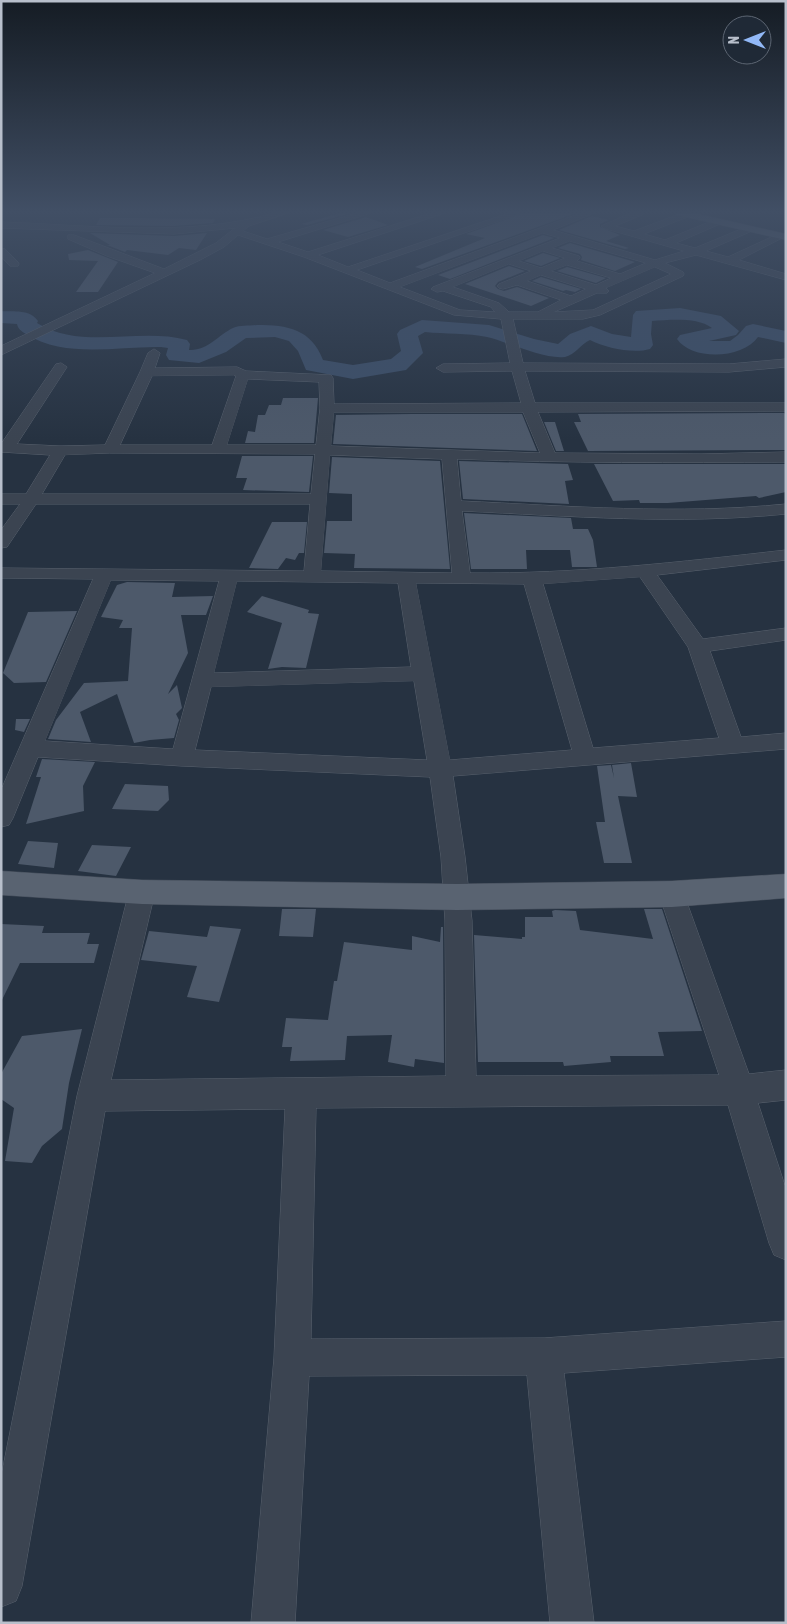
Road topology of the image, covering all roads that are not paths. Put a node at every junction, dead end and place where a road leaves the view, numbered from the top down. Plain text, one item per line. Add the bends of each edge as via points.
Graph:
1 (132, 289) edge
2 (393, 289) edge
3 (435, 289) edge
4 (451, 289) edge
5 (504, 289) edge
6 (536, 289) edge
7 (540, 289) edge
8 (594, 289) edge
9 (598, 289) edge
10 (649, 289) edge
11 (414, 296) junction
12 (518, 296) junction
13 (628, 299) junction
14 (571, 300) junction
15 (495, 305) junction
16 (536, 315) junction
17 (506, 316) junction
18 (1, 351) edge
19 (154, 353) dead end
20 (786, 363) edge
21 (61, 367) dead end
22 (443, 368) dead end
23 (517, 368) junction
24 (147, 372) junction
25 (243, 375) junction
26 (786, 407) edge
27 (328, 408) junction
28 (529, 408) junction
29 (4, 448) edge
30 (110, 449) junction
31 (218, 449) junction
32 (324, 450) junction
33 (60, 451) junction
34 (449, 454) junction
35 (786, 457) edge
36 (549, 458) junction
37 (1, 499) edge
38 (318, 499) junction
39 (30, 501) junction
40 (453, 506) junction
41 (786, 509) edge
42 (1, 543) edge
43 (786, 555) edge
44 (645, 570) junction
45 (1, 573) edge
46 (104, 575) junction
47 (229, 576) junction
48 (312, 577) junction
49 (406, 579) junction
50 (462, 579) junction
51 (532, 579) junction
52 (786, 634) edge
53 (698, 646) junction
54 (422, 674) junction
55 (203, 680) junction
56 (786, 741) edge
57 (733, 746) junction
58 (31, 748) junction
59 (182, 758) junction
60 (585, 758) junction
61 (441, 770) junction
62 (1, 818) edge
63 (1, 883) edge
64 (786, 886) edge
65 (142, 892) junction
66 (672, 894) junction
67 (457, 897) junction
68 (786, 1084) edge
69 (461, 1090) junction
70 (739, 1090) junction
71 (300, 1094) junction
72 (92, 1096) junction
73 (786, 1243) edge
74 (786, 1339) edge
75 (544, 1356) junction
76 (292, 1358) junction
77 (1, 1586) edge
78 (273, 1623) edge
79 (572, 1623) edge

1 - 18 street
2 - 11 street
3 - 11 street
4 - 15 street
5 - 12 street
6 - 12 street
7 - 14 street
8 - 14 street
9 - 13 street
10 - 13 street
11 - 17 street via 458,313
12 - 15 street
13 - 16 street via 596,313
14 - 16 street
15 - 17 street
16 - 17 street
17 - 23 street
19 - 24 street
20 - 23 street via 729,368
21 - 29 street
22 - 23 street
23 - 28 street
24 - 25 street via 237,371
24 - 30 street
25 - 27 street via 326,378
25 - 31 street
26 - 28 street
27 - 28 street
27 - 32 street
28 - 36 street
29 - 33 street
30 - 31 street
30 - 33 street
31 - 32 street
32 - 34 street
32 - 38 street
33 - 39 street
34 - 36 street
34 - 40 street
35 - 36 street
37 - 39 street
38 - 39 street
38 - 48 street
39 - 42 street
40 - 41 street via 651,515 719,515
40 - 50 street
43 - 44 street
44 - 51 street
44 - 53 street
45 - 46 street
46 - 47 street
46 - 58 street
47 - 48 street
47 - 55 street
48 - 49 street
49 - 50 street
49 - 54 street
50 - 51 street
51 - 60 street
52 - 53 street
53 - 57 street
54 - 55 street
54 - 61 street
55 - 59 street
56 - 57 street
57 - 60 street
58 - 59 street
58 - 62 street
59 - 61 street
60 - 61 street
61 - 67 street
63 - 65 main road
64 - 66 main road
65 - 67 main road
65 - 72 street
66 - 67 main road
66 - 70 street
67 - 69 street
68 - 70 street
69 - 70 street
69 - 71 street
70 - 73 street
71 - 72 street
71 - 76 street
72 - 77 street
74 - 75 street
75 - 76 street
75 - 79 street
76 - 78 street

